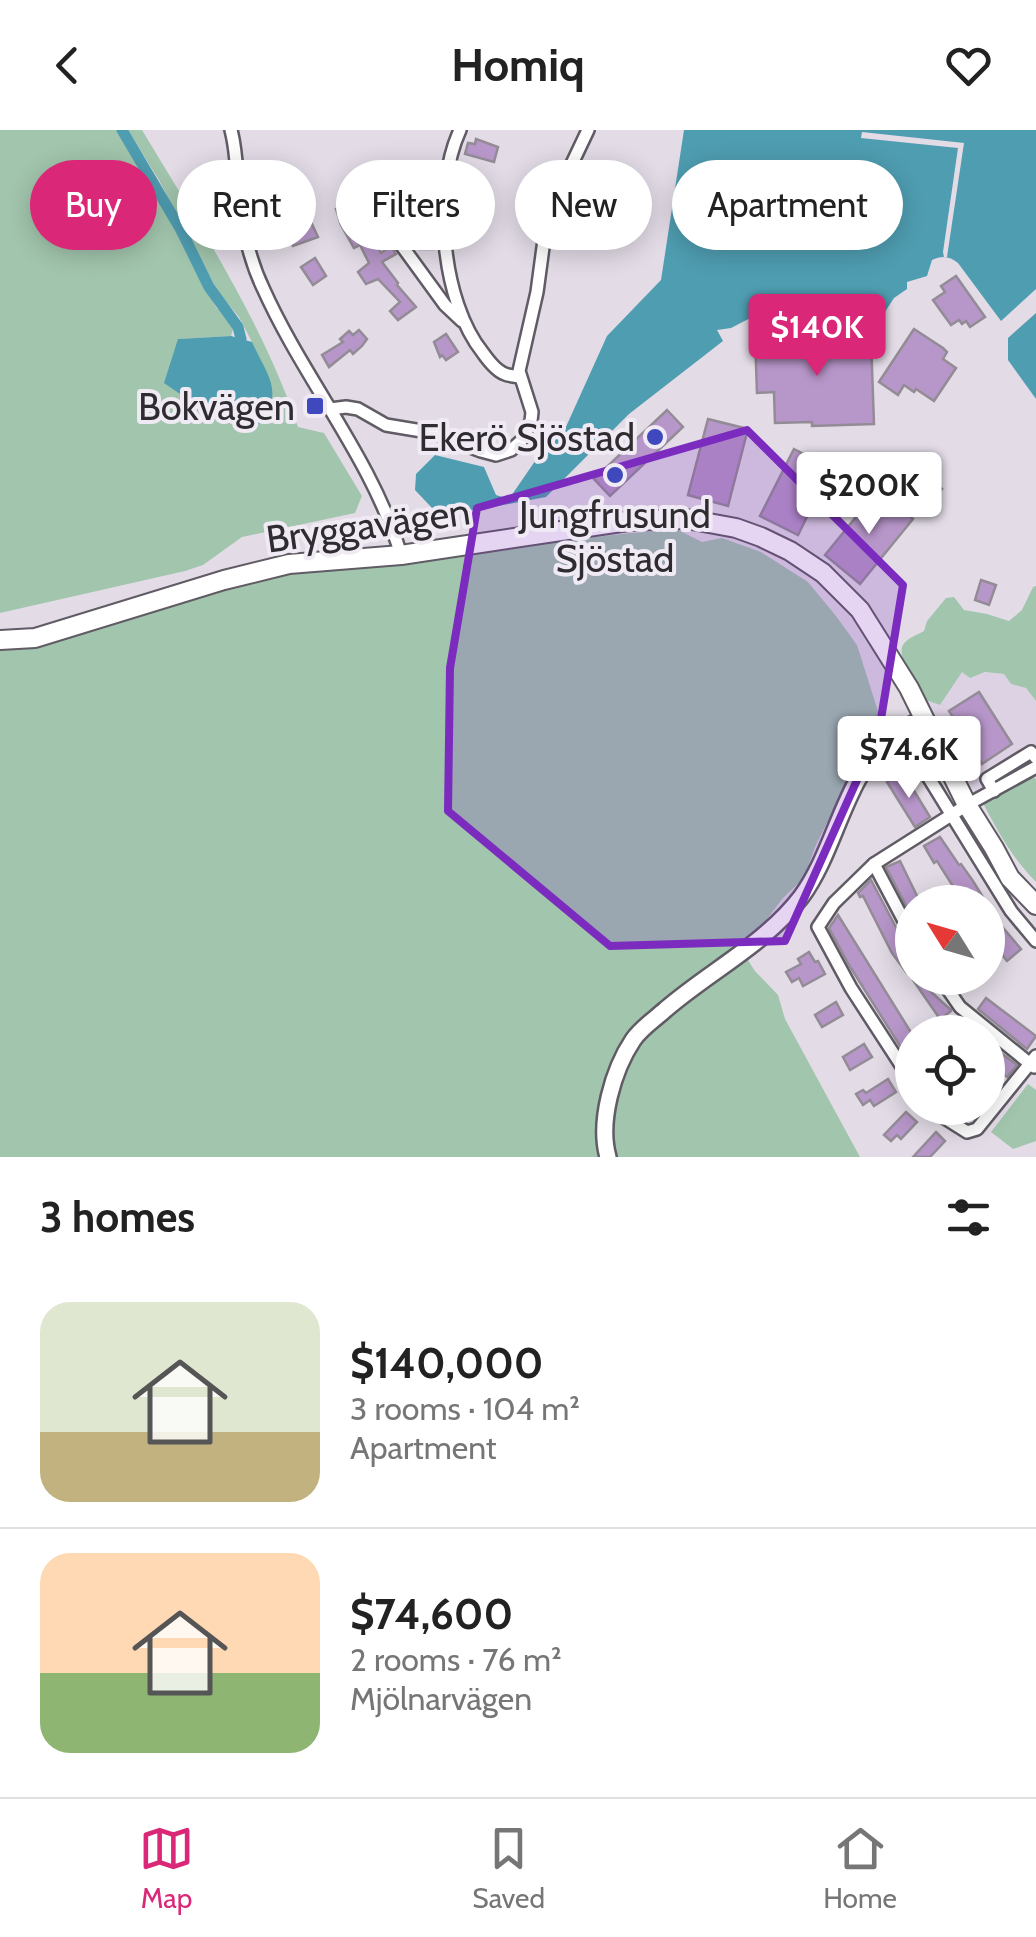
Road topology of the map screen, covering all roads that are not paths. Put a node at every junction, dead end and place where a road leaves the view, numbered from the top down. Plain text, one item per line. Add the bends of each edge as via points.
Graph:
1 (231, 130) edge
2 (460, 130) edge
3 (588, 130) edge
4 (405, 250) edge
5 (462, 321) junction
6 (520, 377) junction
7 (330, 409) junction
8 (402, 555) junction
9 (0, 640) edge
10 (923, 719) junction
11 (1035, 767) edge
12 (924, 770) dead end
13 (967, 805) junction
14 (951, 816) junction
15 (874, 864) junction
16 (895, 904) edge
17 (1036, 906) edge
18 (1036, 940) edge
19 (952, 995) edge
20 (895, 1056) edge
21 (1034, 1063) edge
22 (1005, 1097) edge
23 (956, 1125) edge
24 (980, 1125) edge
25 (608, 1157) edge

1 - 7 street via 253,264
2 - 5 street via 446,183 444,252
3 - 6 street via 547,224
4 - 5 street
5 - 6 street via 490,363
6 - 7 street via 531,421 521,441 496,455 386,425 358,410
7 - 8 street via 379,496
8 - 9 main road, Bryggavägen via 289,564 35,638
8 - 10 main road, Bryggavägen via 628,521 736,528 790,550 842,590 892,658
10 - 13 main road, Bryggavägen
10 - 25 street via 874,756 802,896 768,932 635,1036 608,1098
11 - 13 street
12 - 14 street
13 - 14 street
13 - 17 main road, Bryggavägen via 1010,878
14 - 15 street
14 - 18 street
15 - 16 street
15 - 20 street via 818,927
19 - 21 street
21 - 22 street
23 - 24 street via 967,1132

